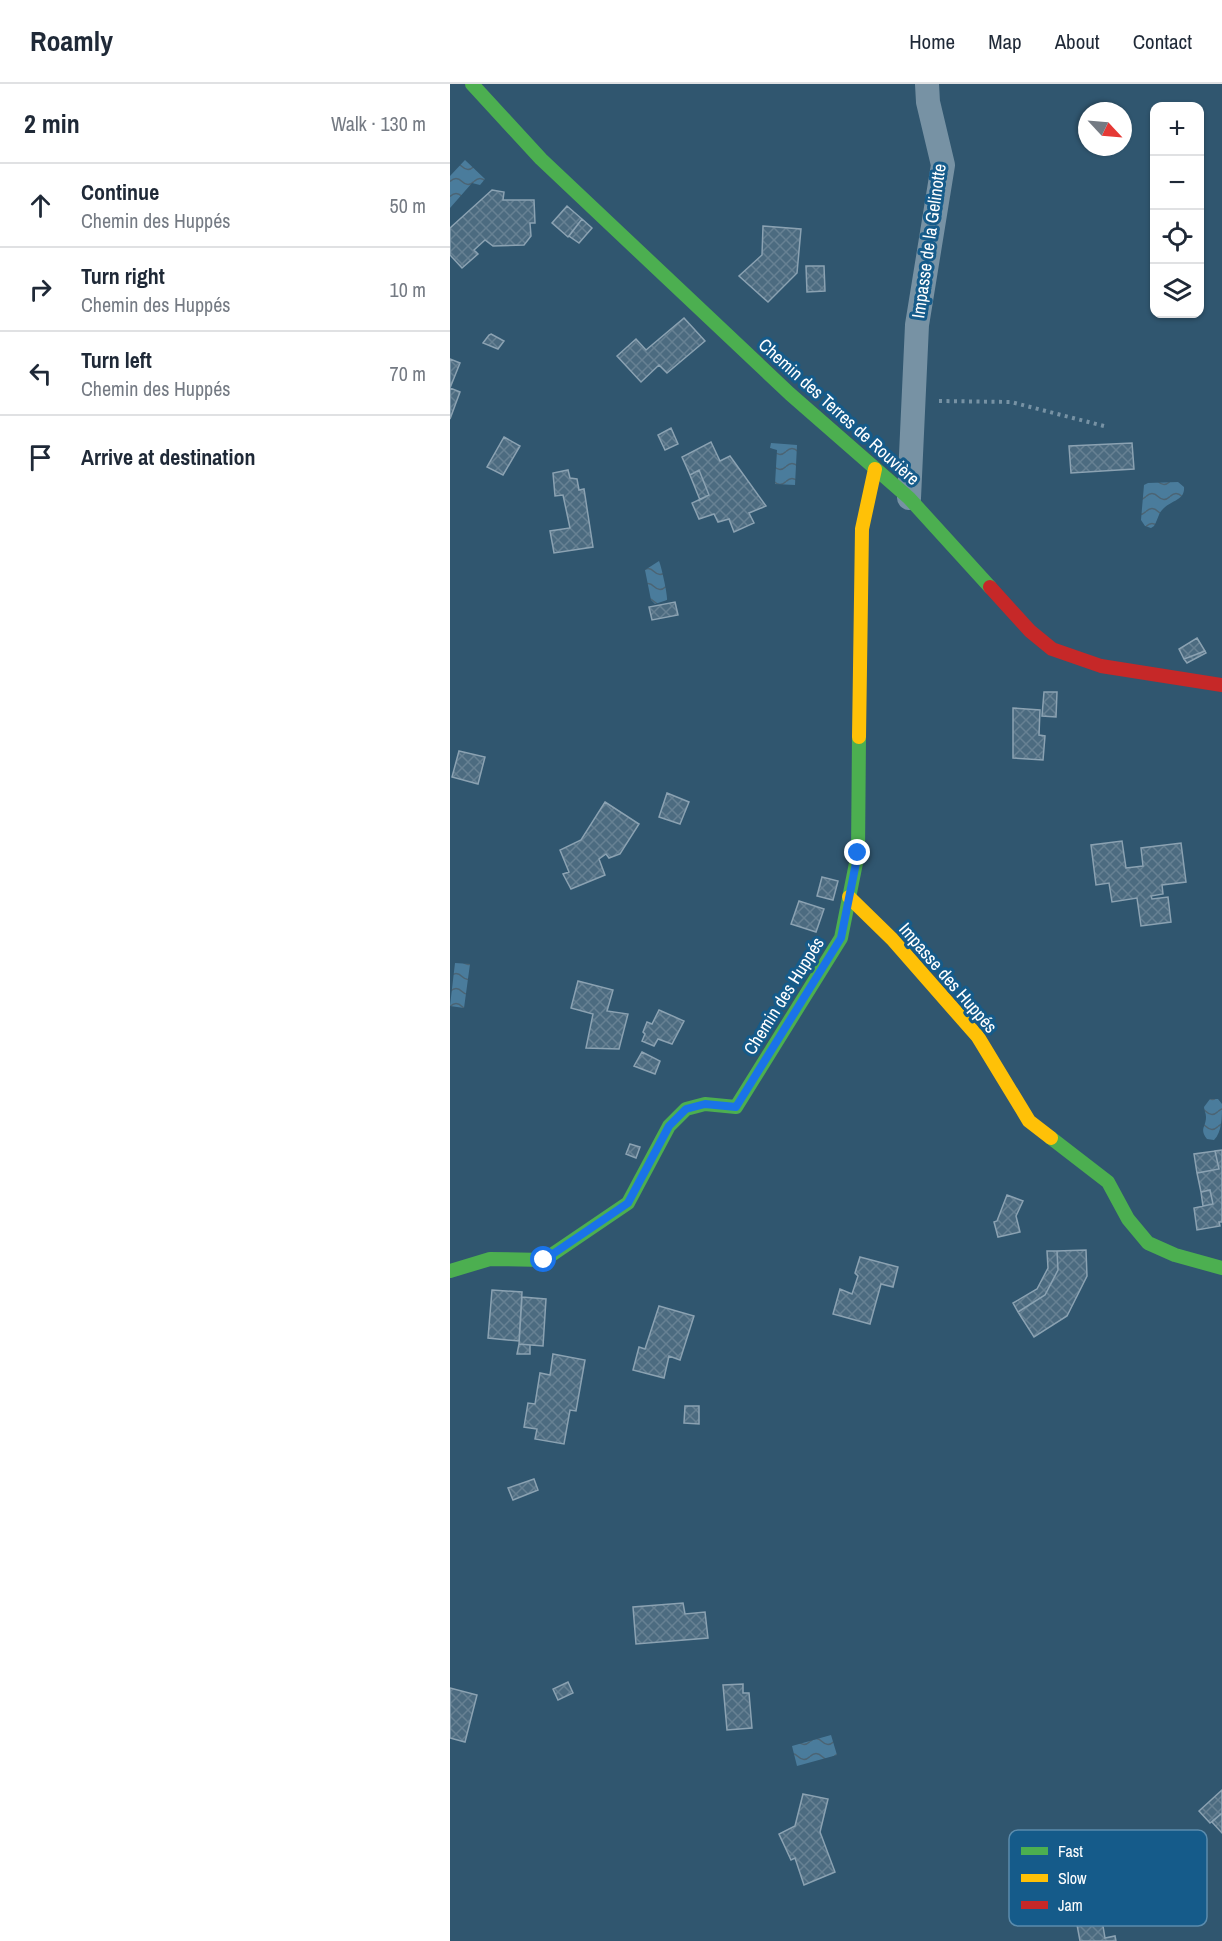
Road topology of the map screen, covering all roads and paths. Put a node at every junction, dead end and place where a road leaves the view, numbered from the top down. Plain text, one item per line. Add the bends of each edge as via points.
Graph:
1 (472, 84) edge
2 (927, 84) edge
3 (914, 400) junction
4 (1104, 426) dead end
5 (875, 469) junction
6 (909, 498) junction
7 (1222, 685) edge
8 (849, 897) junction
9 (1222, 1268) edge
10 (450, 1271) edge

1 - 5 street, Chemin des Terres de Rouvière via 541,159
2 - 3 street, Impasse de la Gelinotte via 943,165 916,325
3 - 4 path via 1011,402
3 - 6 street, Impasse de la Gelinotte
5 - 6 street, Chemin des Terres de Rouvière
5 - 8 street, Chemin des Huppés via 862,529 858,853
6 - 7 street, Chemin des Terres de Rouvière via 1030,631 1052,649 1101,666
8 - 9 street, Impasse des Huppés via 892,939 978,1037 1029,1121 1108,1182 1128,1219 1148,1243 1175,1256
8 - 10 street, Chemin des Huppés via 841,938 736,1107 705,1104 686,1109 669,1126 628,1203 544,1260 490,1259

